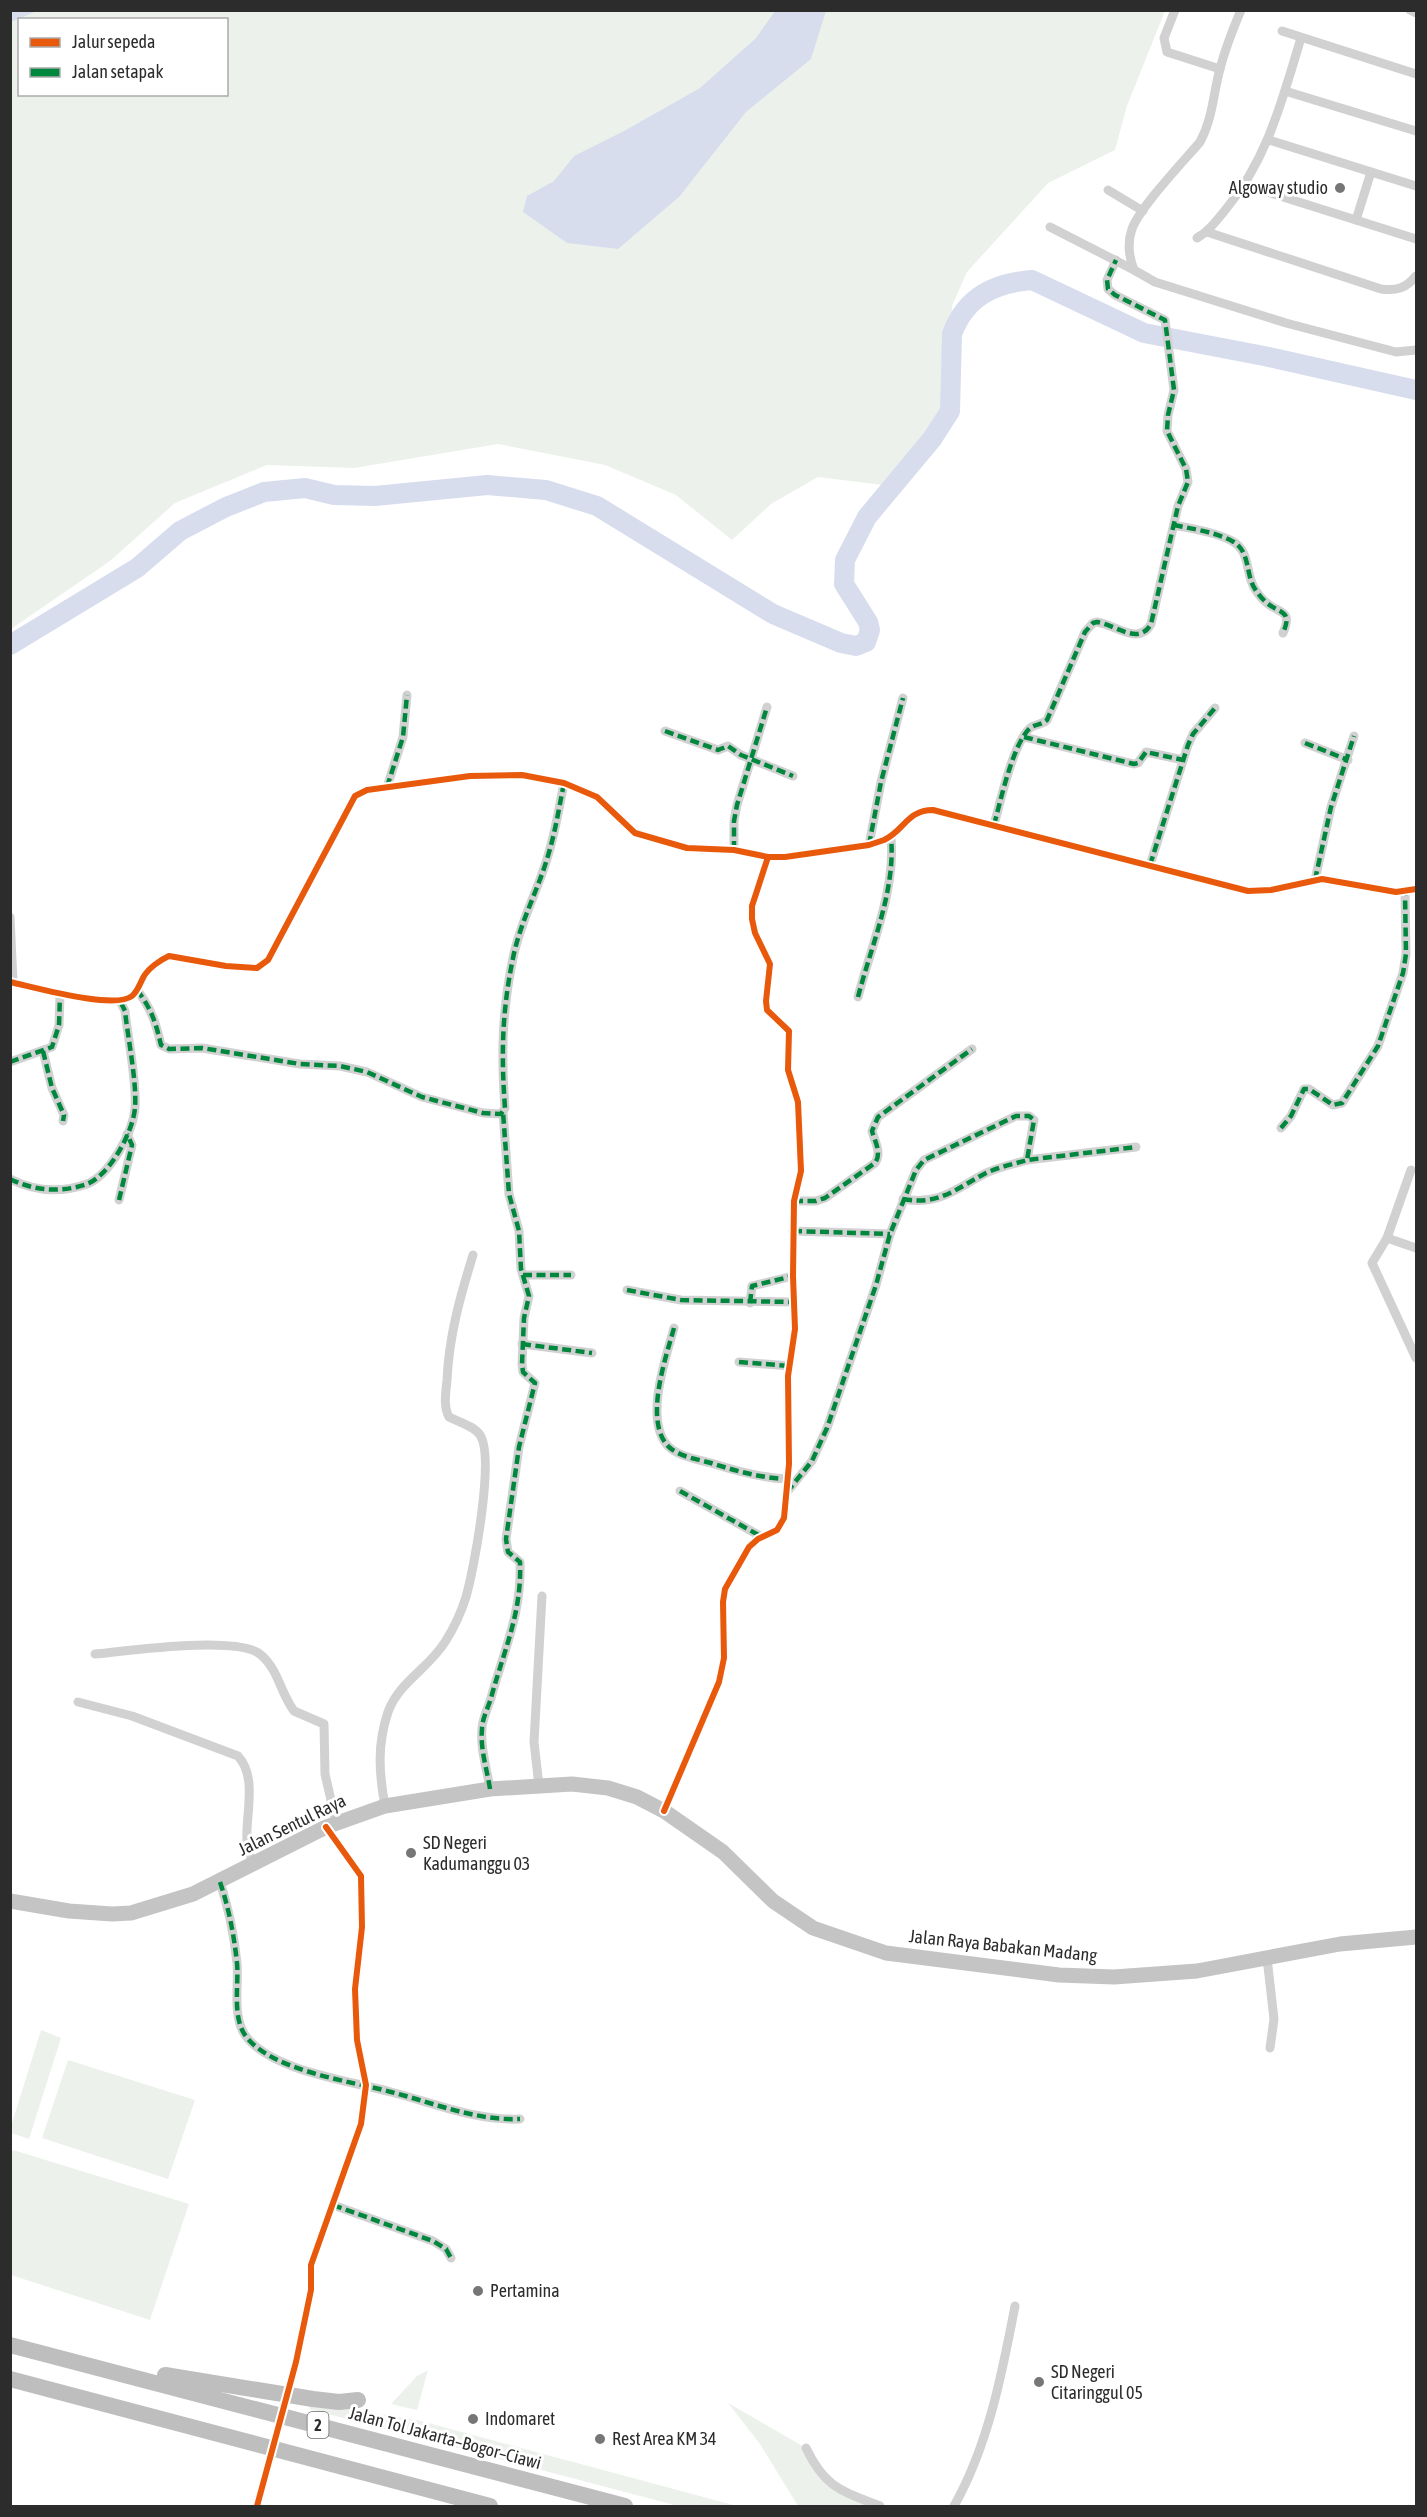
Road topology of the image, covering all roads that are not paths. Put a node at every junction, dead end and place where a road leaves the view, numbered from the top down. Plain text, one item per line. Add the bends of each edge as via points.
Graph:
1 (1175, 10) edge
2 (1241, 10) edge
3 (1410, 10) edge
4 (1416, 13) edge
5 (1282, 31) dead end
6 (1301, 38) junction
7 (1220, 69) junction
8 (1416, 74) edge
9 (1285, 91) junction
10 (1416, 131) edge
11 (1269, 140) junction
12 (1371, 172) junction
13 (1245, 185) junction
14 (1416, 186) edge
15 (1108, 190) dead end
16 (1143, 211) junction
17 (1356, 220) junction
18 (1050, 227) dead end
19 (1207, 232) junction
20 (1197, 238) dead end
21 (1416, 239) edge
22 (1116, 260) junction
23 (1134, 270) junction
24 (1416, 276) edge
25 (1416, 350) edge
26 (1174, 525) junction
27 (1283, 633) dead end
28 (407, 695) dead end
29 (903, 698) dead end
30 (767, 707) dead end
31 (1215, 708) dead end
32 (665, 731) dead end
33 (1354, 736) dead end
34 (1024, 737) junction
35 (1305, 743) dead end
36 (753, 760) junction
37 (1183, 760) junction
38 (1348, 760) junction
39 (793, 776) dead end
40 (564, 783) junction
41 (387, 787) junction
42 (994, 825) junction
43 (891, 837) junction
44 (869, 845) junction
45 (734, 850) junction
46 (768, 857) junction
47 (1150, 865) junction
48 (1315, 880) junction
49 (1416, 889) edge
50 (1405, 892) junction
51 (10, 917) edge
52 (12, 982) edge
53 (137, 990) junction
54 (60, 995) junction
55 (858, 997) dead end
56 (120, 1001) junction
57 (972, 1050) dead end
58 (43, 1051) junction
59 (10, 1062) edge
60 (503, 1112) junction
61 (63, 1121) dead end
62 (1281, 1128) dead end
63 (127, 1134) junction
64 (1136, 1147) dead end
65 (1027, 1160) junction
66 (1411, 1170) dead end
67 (10, 1179) edge
68 (903, 1199) junction
69 (119, 1200) dead end
70 (794, 1201) junction
71 (793, 1231) junction
72 (890, 1234) junction
73 (1387, 1238) junction
74 (1416, 1248) edge
75 (473, 1255) dead end
76 (523, 1275) junction
77 (571, 1275) dead end
78 (793, 1276) junction
79 (627, 1290) dead end
80 (794, 1302) junction
81 (750, 1303) junction
82 (674, 1328) dead end
83 (522, 1344) junction
84 (592, 1353) dead end
85 (1416, 1358) edge
86 (739, 1362) dead end
87 (790, 1366) junction
88 (787, 1479) junction
89 (680, 1491) dead end
90 (787, 1491) junction
91 (762, 1537) junction
92 (542, 1596) dead end
93 (95, 1654) dead end
94 (78, 1702) dead end
95 (539, 1786) junction
96 (490, 1789) junction
97 (385, 1806) junction
98 (664, 1811) junction
99 (331, 1824) junction
100 (253, 1865) junction
101 (220, 1882) junction
102 (10, 1901) edge
103 (1416, 1937) edge
104 (1267, 1958) junction
105 (1269, 2048) dead end
106 (366, 2085) junction
107 (520, 2119) dead end
108 (333, 2205) junction
109 (451, 2258) dead end
110 (1015, 2306) dead end
111 (10, 2345) edge
112 (63, 2358) junction
113 (10, 2379) edge
114 (358, 2400) dead end
115 (806, 2448) dead end
116 (257, 2506) edge
117 (490, 2506) edge
118 (625, 2506) edge
119 (880, 2506) edge
120 (954, 2506) edge

1 - 7 street via 1164,38 1167,52
2 - 7 street
3 - 4 street
5 - 6 street
6 - 8 street
6 - 9 street
7 - 16 street via 1211,118 1203,136
9 - 10 street
9 - 11 street
11 - 12 street
11 - 13 street
12 - 14 street
12 - 17 street
13 - 17 street
13 - 19 street
15 - 16 street
16 - 23 street via 1129,241
17 - 21 street
18 - 22 street
19 - 20 street
19 - 24 street via 1381,289 1402,289
22 - 23 street
22 - 26 street via 1107,280 1108,289 1165,320 1174,390 1167,431 1188,482
23 - 25 street via 1155,282 1286,324 1396,352
26 - 27 street via 1222,537 1240,547 1254,589 1268,604 1284,612
26 - 34 street via 1148,630 1131,634 1093,623 1075,651 1047,720
28 - 41 street via 403,737
29 - 44 street
30 - 36 street
31 - 37 street via 1193,734
32 - 36 street via 718,750 727,746
33 - 38 street
34 - 37 street via 1134,764 1146,752
34 - 42 street
35 - 38 street
36 - 39 street
36 - 45 street via 737,805
37 - 47 street
38 - 48 street via 1330,807
40 - 41 street via 507,774
40 - 45 street via 597,797 627,828 643,837 687,848
40 - 60 street via 547,860 513,958 501,1036
41 - 53 street via 367,790 355,796 348,806 306,892 263,966 248,969 169,956 144,975
42 - 43 street via 925,810 915,813
42 - 47 street
43 - 44 street
43 - 55 street via 891,868 884,903
44 - 46 street
45 - 46 street
46 - 70 street via 752,906 752,919 770,964 766,1006 789,1028 790,1034 788,1070 800,1114 801,1171
47 - 48 street via 1248,891
48 - 50 street
49 - 50 street
50 - 62 street via 1403,973 1378,1046 1342,1103 1333,1105 1304,1089
51 - 52 street
52 - 54 street
53 - 56 street
53 - 60 street via 156,1023 161,1045 169,1049 202,1048 349,1068 422,1097 483,1113
54 - 56 street
54 - 58 street via 56,1038 50,1049
56 - 63 street via 125,1011 135,1109
57 - 70 street via 878,1117 872,1131 879,1152 875,1163 825,1198 816,1202
58 - 59 street
58 - 61 street
60 - 76 street via 509,1194 519,1232
63 - 67 street via 114,1159 88,1183 36,1189
63 - 69 street via 132,1145
64 - 65 street
65 - 68 street via 988,1172 927,1202
65 - 68 street via 1034,1120 1016,1116 924,1160
66 - 73 street
68 - 72 street
70 - 71 street
71 - 72 street
71 - 78 street
72 - 90 street via 827,1428 812,1461
73 - 74 street
73 - 85 street via 1372,1263
75 - 97 street via 448,1352 445,1405 449,1417 476,1430 483,1442 484,1494 473,1565 460,1616 449,1636 401,1689 389,1711 378,1758
76 - 77 street
76 - 83 street via 529,1296
78 - 80 street
78 - 81 street via 752,1286
79 - 81 street via 681,1300
80 - 81 street
80 - 87 street via 795,1339
82 - 88 street via 659,1387 657,1413 658,1428 668,1446 685,1456 740,1472
83 - 84 street
83 - 96 street via 524,1372 535,1383 519,1447 506,1539 508,1552 520,1562 520,1598 482,1727 481,1745
86 - 87 street
87 - 88 street
88 - 90 street
89 - 91 street
90 - 91 street via 782,1524
91 - 98 street via 749,1547 726,1589 724,1658 719,1682
92 - 95 street via 534,1742
93 - 99 street via 239,1646 261,1655 294,1711 324,1724
94 - 100 street via 132,1716 238,1756 249,1783 247,1843
95 - 96 main road, Jalan Sentul Raya
95 - 98 main road, Jalan Sentul Raya via 608,1788
96 - 97 main road, Jalan Sentul Raya
97 - 99 main road, Jalan Sentul Raya
98 - 104 main road, Jalan Raya Babakan Madang via 723,1852 773,1900 813,1928 886,1953 1059,1975 1114,1977 1197,1971
99 - 100 main road, Jalan Sentul Raya
99 - 106 street via 361,1876 362,1927 355,1989 357,2040
100 - 101 main road, Jalan Sentul Raya
101 - 102 main road, Jalan Sentul Raya via 178,1900 131,1913 69,1911
101 - 106 street via 229,1909 244,2034 256,2047 305,2070
103 - 104 main road, Jalan Raya Babakan Madang via 1340,1944
104 - 105 street via 1274,2019
106 - 107 street via 484,2118
106 - 108 street via 361,2124
108 - 109 street via 433,2241 446,2249
108 - 116 street, bridge via 311,2265 311,2290 296,2362
110 - 120 street via 1000,2381 975,2460
111 - 112 highway, Jalan Tol Jakarta–Bogor–Ciawi / 2
112 - 114 highway via 313,2400
112 - 118 highway, Jalan Tol Jakarta–Bogor–Ciawi / 2
113 - 117 highway, 2
115 - 119 street via 826,2481

